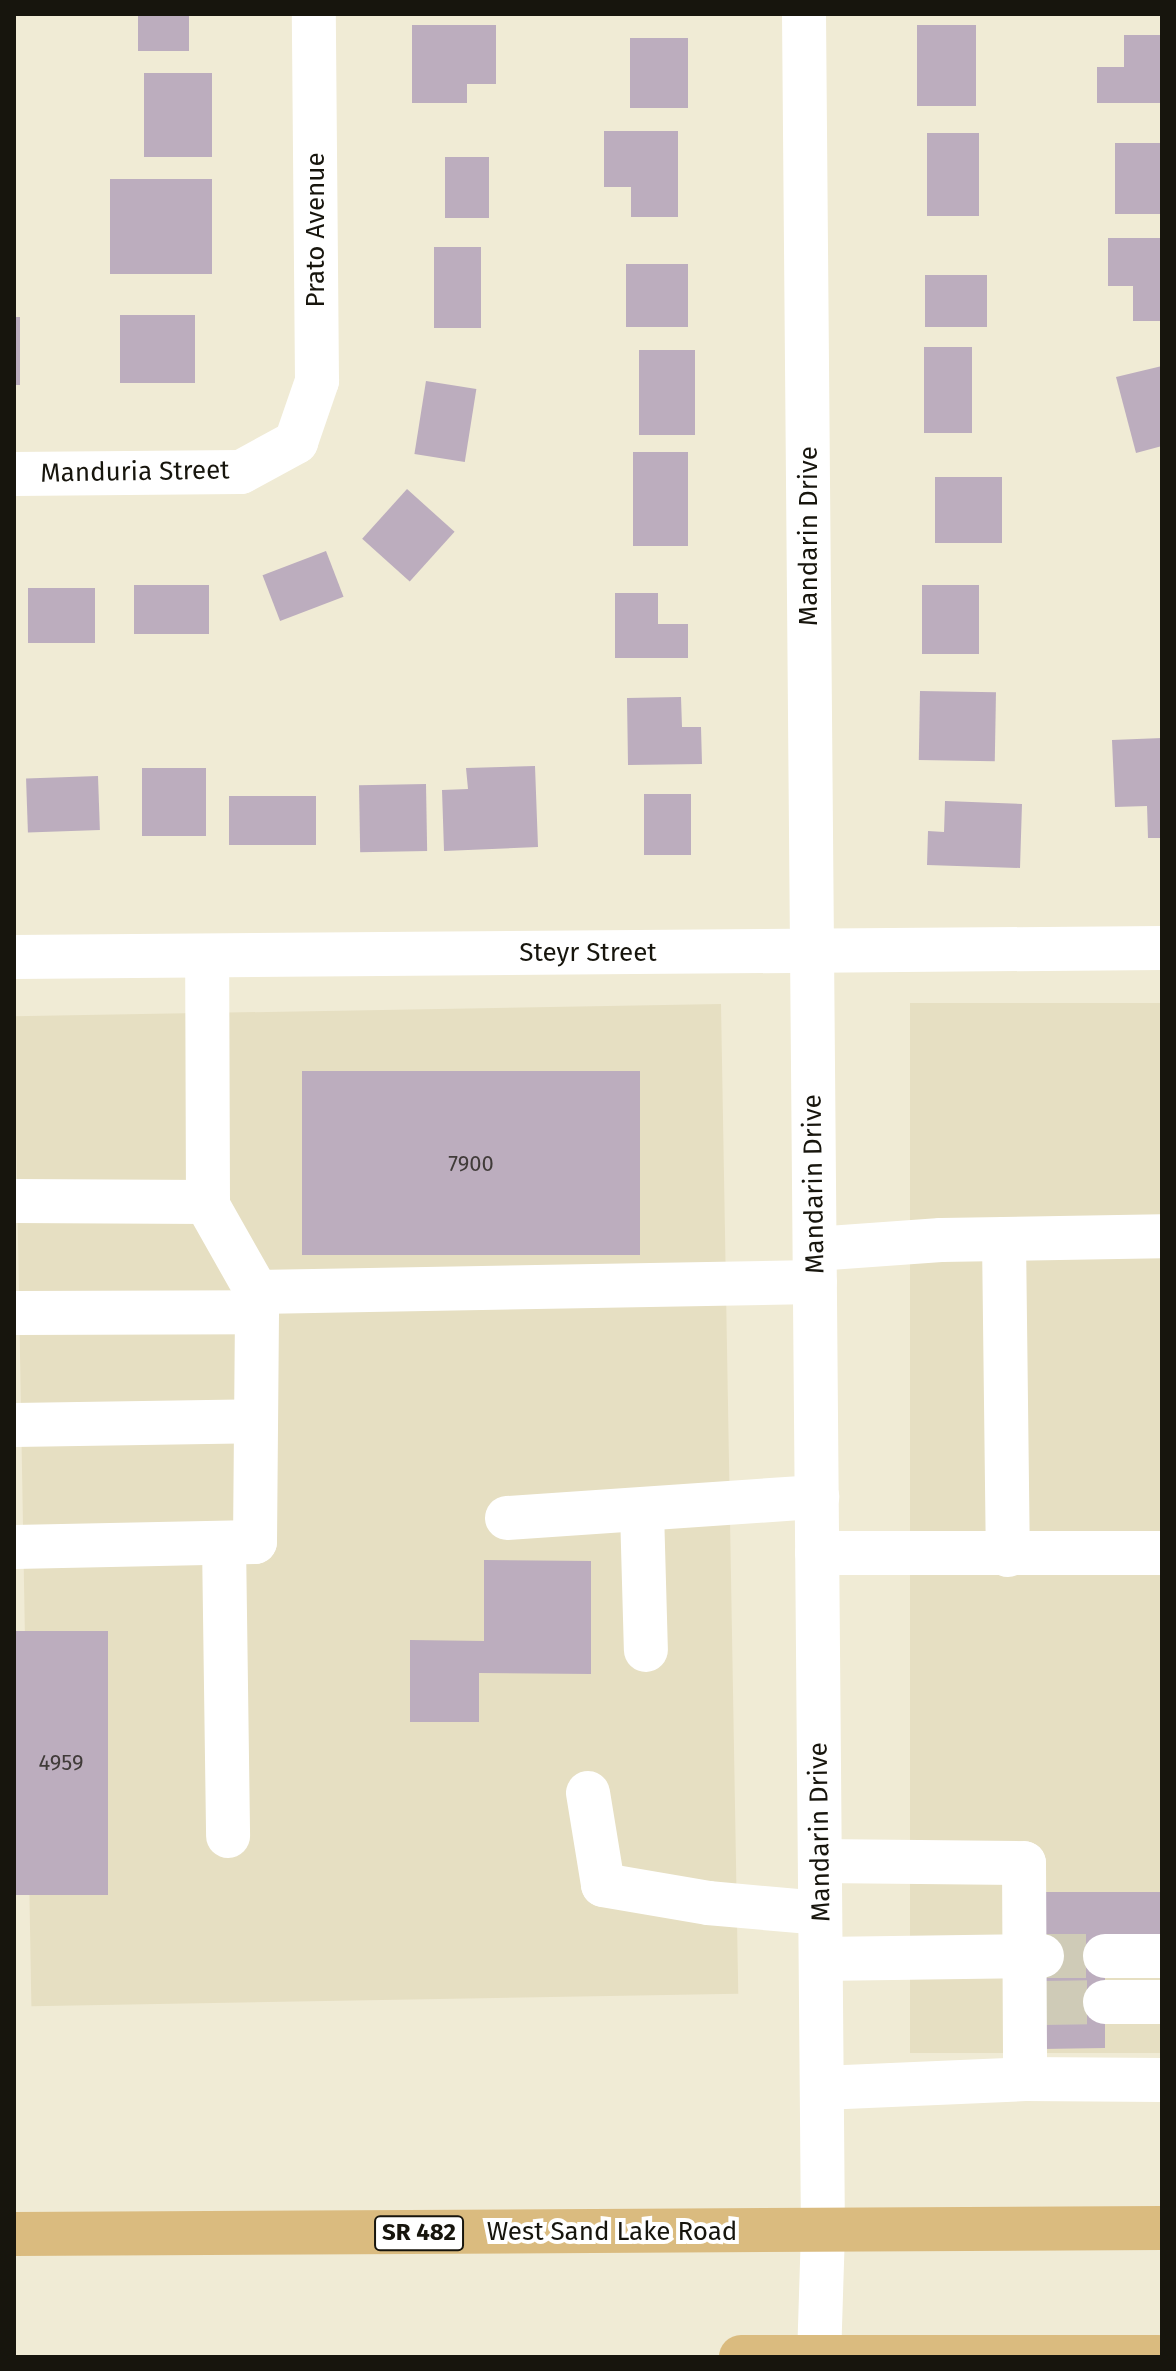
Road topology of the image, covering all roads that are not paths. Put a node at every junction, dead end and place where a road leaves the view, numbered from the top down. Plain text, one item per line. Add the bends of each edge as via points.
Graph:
1 (314, 14) edge
2 (804, 14) edge
3 (296, 442) joint
4 (14, 474) edge
5 (1162, 948) edge
6 (812, 951) junction
7 (207, 956) junction
8 (14, 957) edge
9 (14, 1201) edge
10 (206, 1202) junction
11 (1162, 1236) edge
12 (1004, 1239) junction
13 (815, 1265) junction
14 (257, 1302) junction
15 (14, 1313) edge
16 (256, 1421) junction
17 (14, 1425) edge
18 (817, 1497) junction
19 (642, 1511) junction
20 (507, 1518) dead end
21 (224, 1543) junction
22 (14, 1547) edge
23 (817, 1553) junction
24 (1162, 1553) edge
25 (1008, 1555) junction
26 (646, 1650) dead end
27 (588, 1793) dead end
28 (228, 1836) dead end
29 (820, 1861) junction
30 (820, 1913) junction
31 (1034, 1956) junction
32 (1105, 1956) tunnel mouth
33 (1162, 1956) edge
34 (821, 1959) junction
35 (1105, 2002) tunnel mouth
36 (1162, 2002) edge
37 (1025, 2079) junction
38 (1162, 2080) edge
39 (822, 2088) junction
40 (1162, 2228) edge
41 (823, 2231) junction
42 (14, 2234) edge
43 (820, 2356) edge
44 (741, 2357) edge
45 (1159, 2357) edge

1 - 3 street, Prato Avenue via 317,381
2 - 6 street, Mandarin Drive
3 - 4 street, Manduria Street via 241,472
5 - 6 street, Steyr Street
6 - 7 street, Steyr Street
6 - 13 street, Mandarin Drive
7 - 8 street, Steyr Street
7 - 10 street
9 - 10 street
10 - 14 street
11 - 12 street
12 - 13 street
12 - 25 street
13 - 14 street
13 - 18 street, Mandarin Drive
14 - 15 street
14 - 16 street
16 - 17 street
16 - 21 street via 255,1542
18 - 19 street
18 - 23 street, Mandarin Drive
19 - 20 street
19 - 26 street
21 - 22 street
21 - 28 street
23 - 25 street
23 - 29 street, Mandarin Drive
24 - 25 street
27 - 30 street via 603,1885 708,1903
29 - 30 street, Mandarin Drive
29 - 31 street via 1024,1863
30 - 34 street, Mandarin Drive
31 - 34 street
31 - 37 street
32 - 33 street
34 - 39 street, Mandarin Drive
35 - 36 street
37 - 38 street
37 - 39 street
39 - 41 street, Mandarin Drive
40 - 41 main road, West Sand Lake Road / SR 482
41 - 42 main road, West Sand Lake Road / SR 482
41 - 43 street, Mandarin Drive
43 - 44 main road
43 - 45 main road

